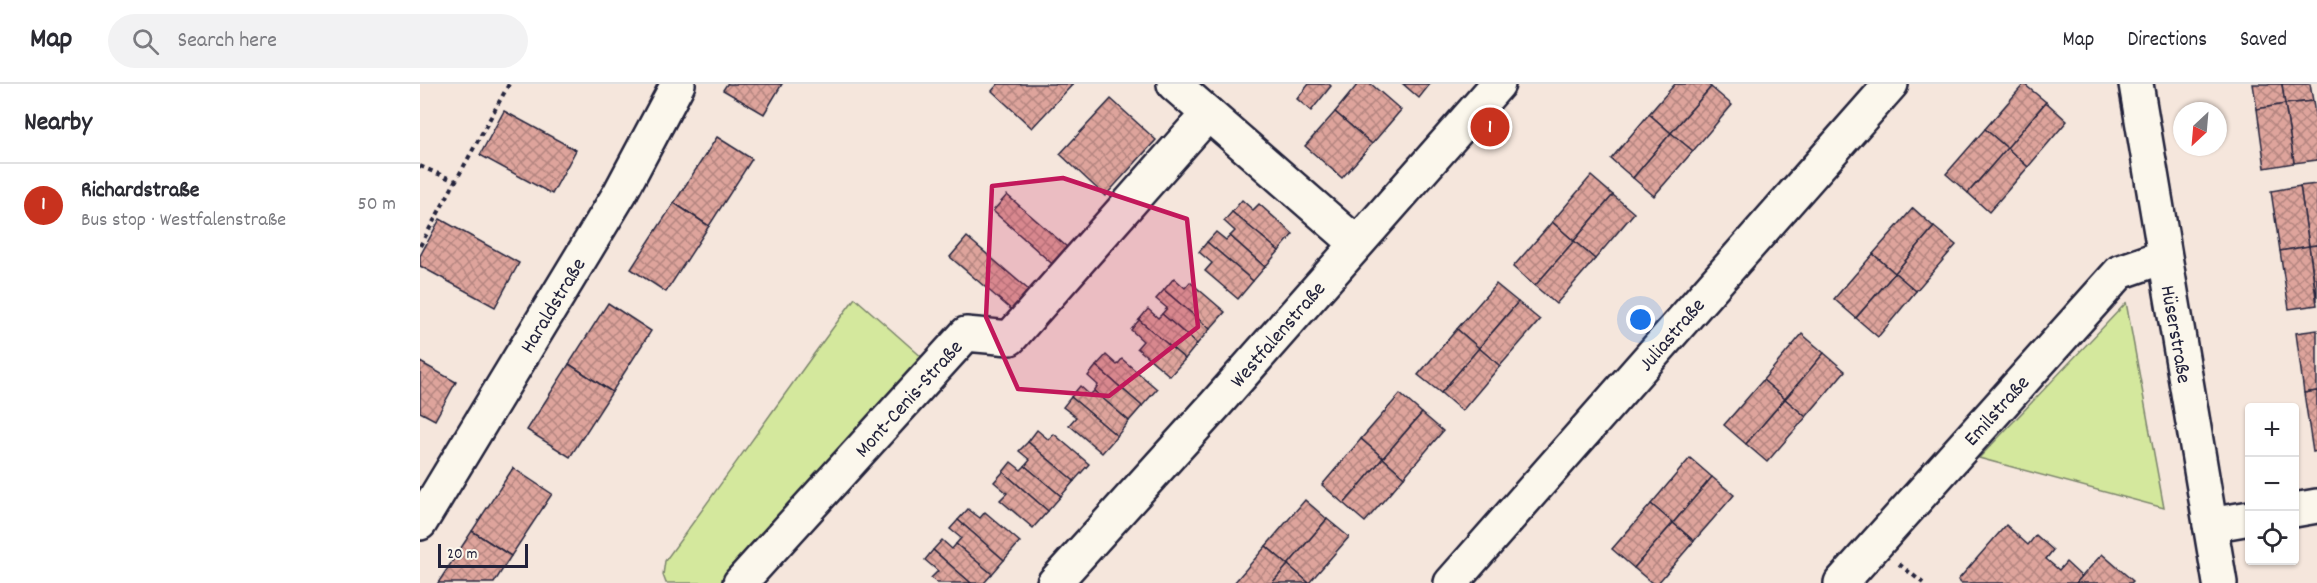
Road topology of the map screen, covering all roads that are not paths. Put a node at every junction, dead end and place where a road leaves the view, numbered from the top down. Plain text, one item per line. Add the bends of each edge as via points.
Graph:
1 (678, 84) edge
2 (1174, 84) edge
3 (1498, 84) edge
4 (1891, 84) edge
5 (2136, 84) edge
6 (1208, 114) junction
7 (1356, 243) junction
8 (2163, 257) junction
9 (2317, 506) edge
10 (2299, 509) edge
11 (2245, 519) edge
12 (420, 523) edge
13 (2210, 525) junction
14 (740, 583) edge
15 (1054, 583) edge
16 (1451, 583) edge
17 (1841, 583) edge
18 (2220, 583) edge

1 - 12 street, Haraldstraße via 620,193
2 - 6 street
3 - 7 street, Westfalenstraße
4 - 16 street, Juliastraße
5 - 8 street, Hüserstraße
6 - 7 street
6 - 14 street, Mont-Cenis-Straße via 1010,338 966,334
7 - 15 street, Westfalenstraße
8 - 13 street, Hüserstraße
8 - 17 street, Emilstraße via 2120,272
9 - 10 street
11 - 13 street
13 - 18 street, Hüserstraße

